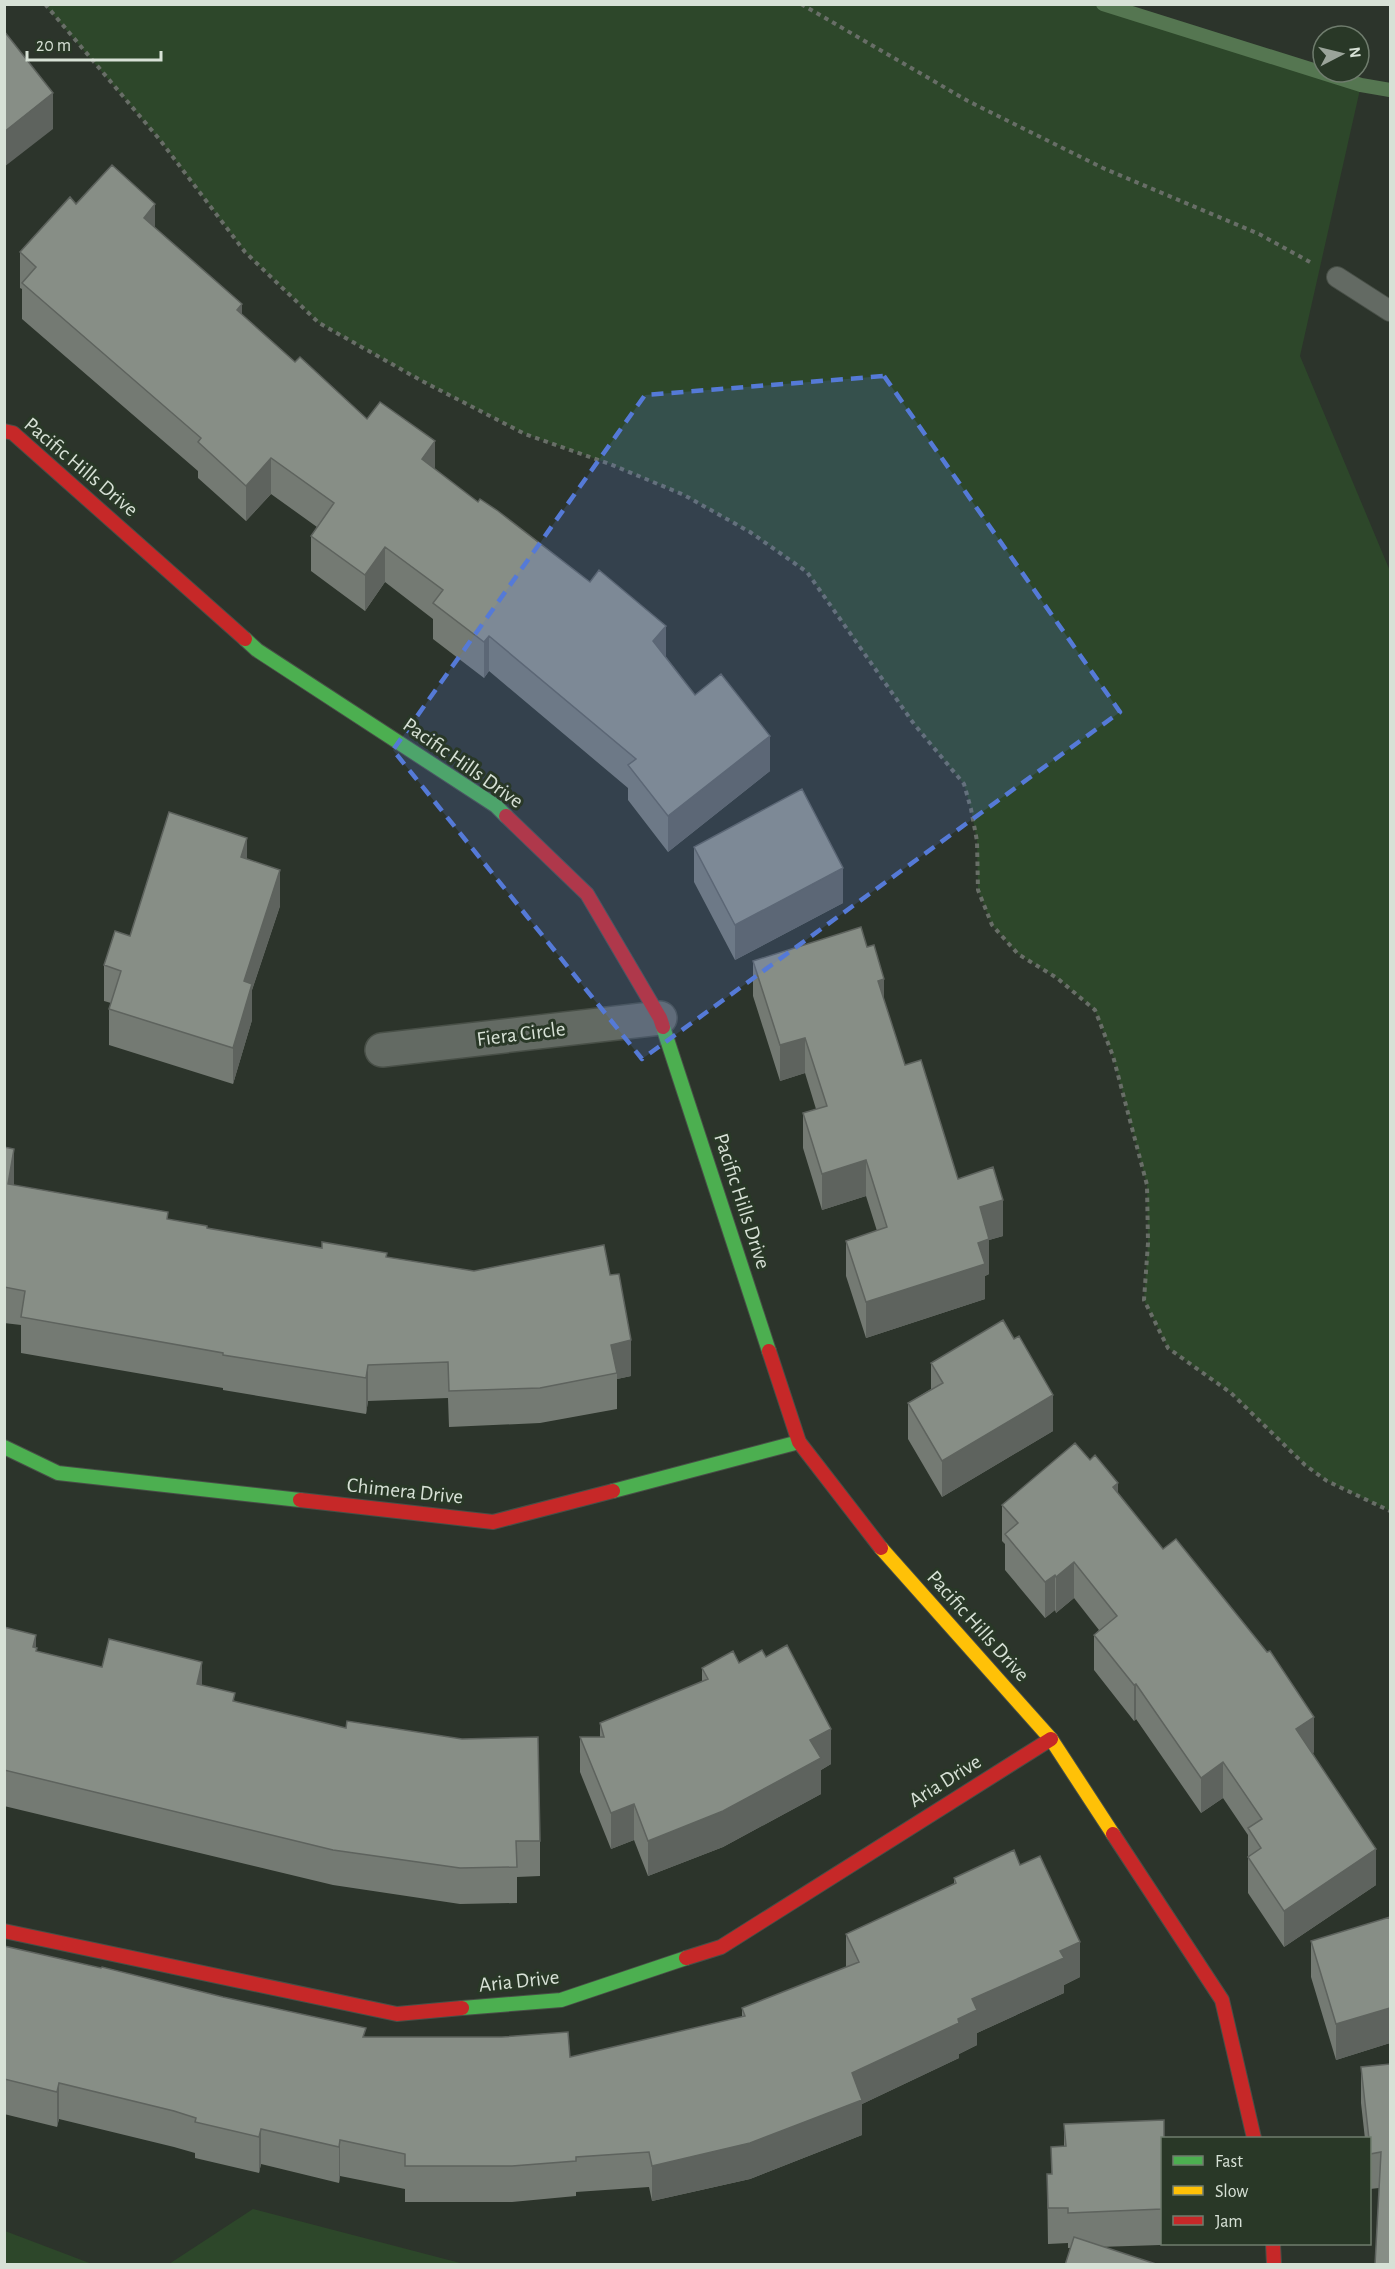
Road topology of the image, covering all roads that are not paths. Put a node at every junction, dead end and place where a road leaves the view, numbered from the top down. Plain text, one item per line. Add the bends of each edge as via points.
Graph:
1 (1336, 277) road end
2 (1390, 311) edge
3 (4, 430) edge
4 (660, 1018) junction
5 (382, 1050) dead end
6 (799, 1442) junction
7 (4, 1447) edge
8 (1051, 1739) junction
9 (4, 1931) edge
10 (1254, 2137) edge
11 (1274, 2245) edge
12 (1275, 2265) edge

1 - 2 lane
3 - 4 street, Pacific Hills Drive via 13,433 257,650 496,806 587,894
4 - 5 street, Fiera Circle
4 - 6 street, Pacific Hills Drive
6 - 7 street, Chimera Drive via 493,1522 58,1473
6 - 8 street, Pacific Hills Drive via 868,1535
8 - 9 street, Aria Drive via 721,1947 561,2000 397,2014
8 - 10 street, Pacific Hills Drive via 1222,2000
11 - 12 street

